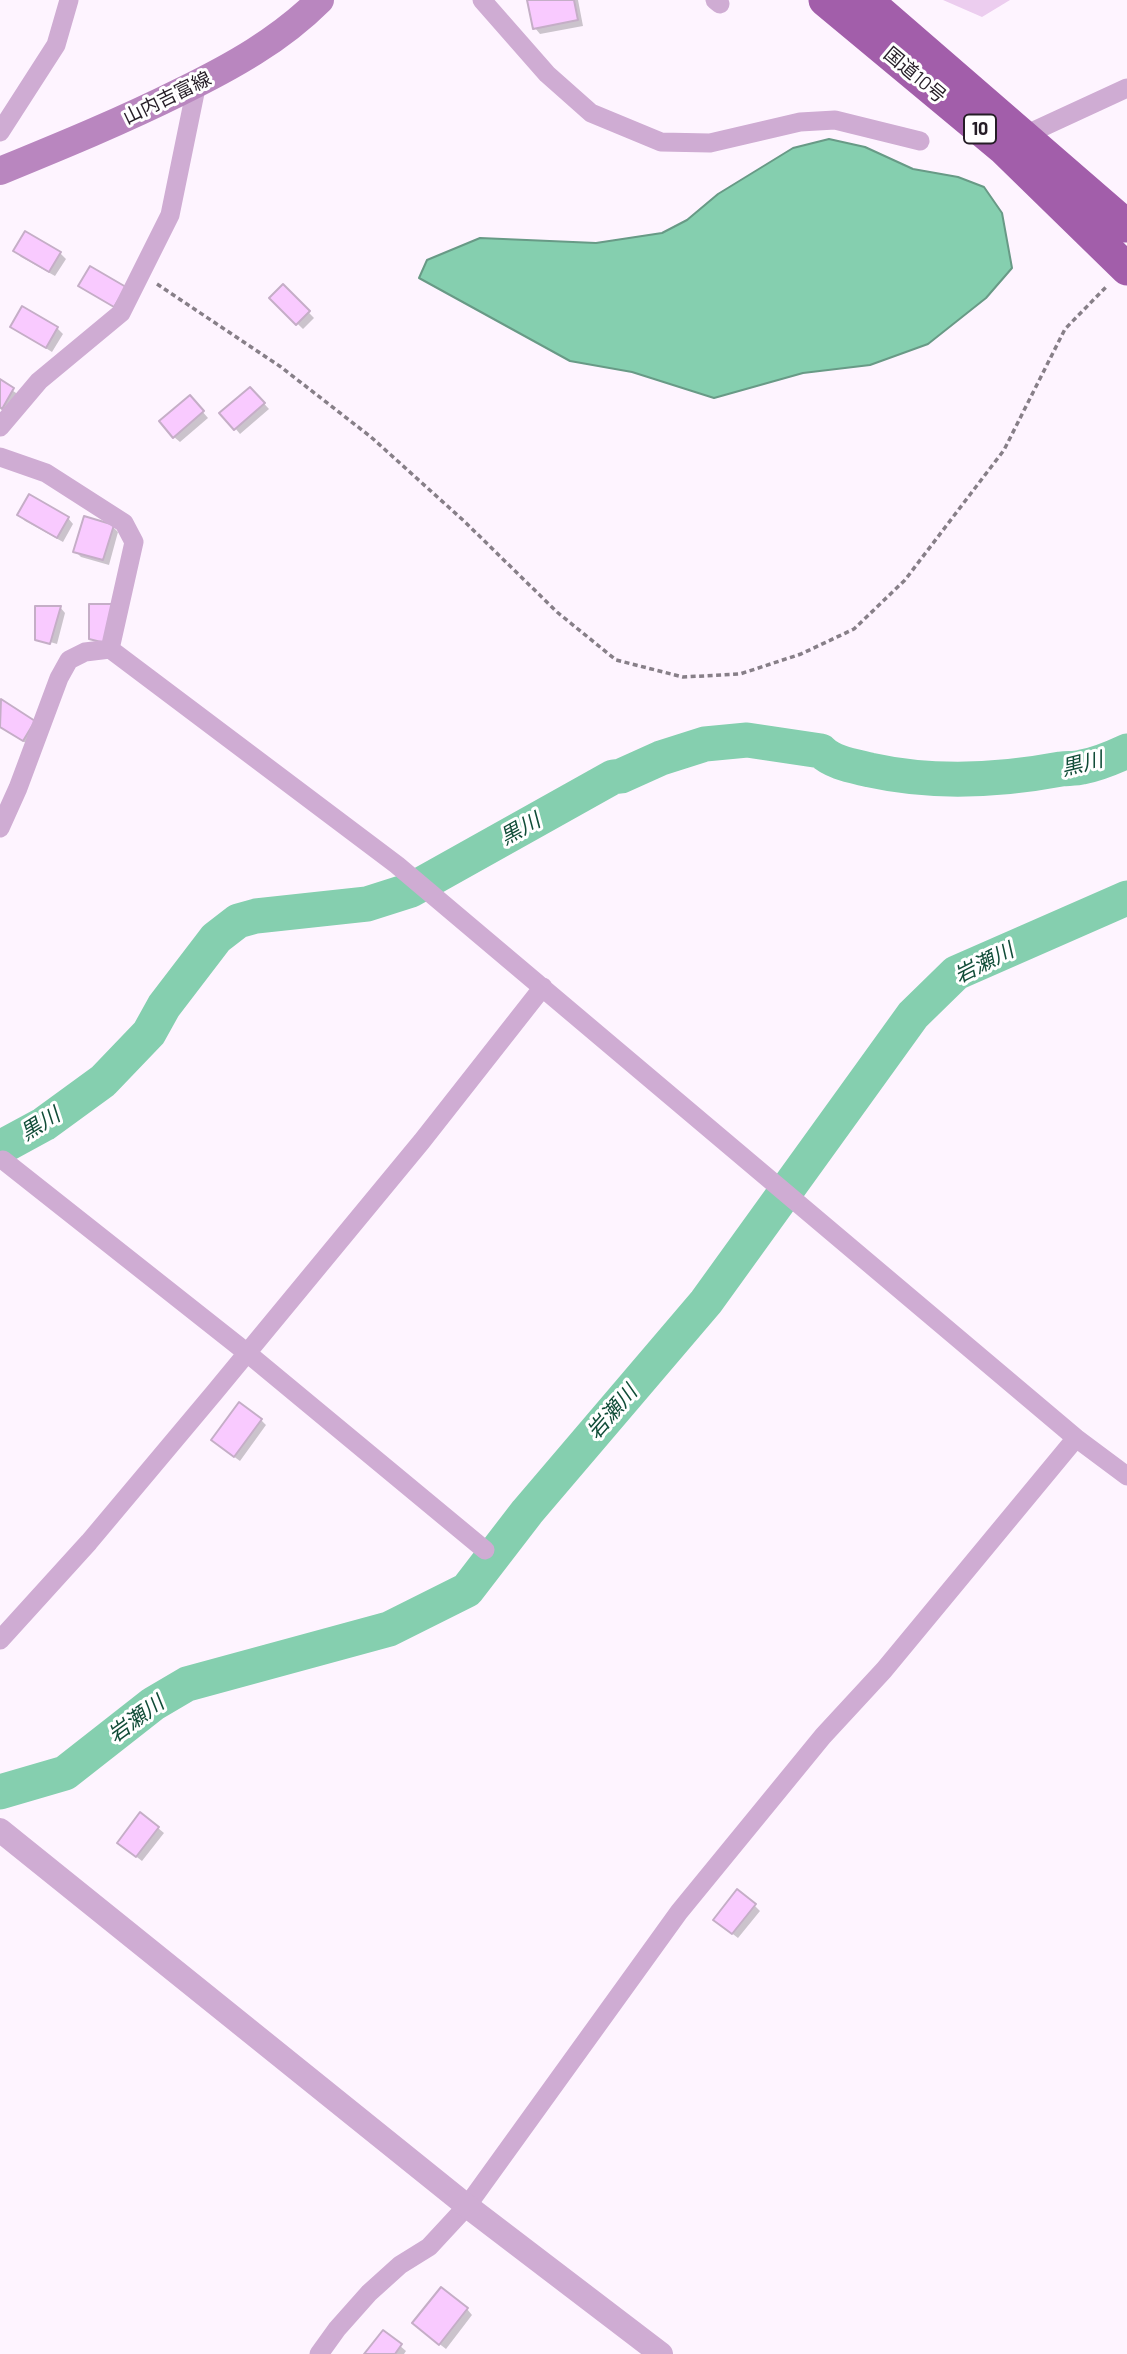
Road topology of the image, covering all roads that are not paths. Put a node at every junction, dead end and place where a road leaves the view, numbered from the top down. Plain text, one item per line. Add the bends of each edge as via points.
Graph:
1 (69, 0) edge
2 (320, 0) edge
3 (482, 0) edge
4 (825, 0) edge
5 (866, 0) edge
6 (197, 83) junction
7 (1127, 88) edge
8 (0, 132) edge
9 (1023, 136) junction
10 (919, 141) dead end
11 (0, 171) edge
12 (1127, 226) edge
13 (1126, 268) edge
14 (0, 427) edge
15 (0, 457) edge
16 (110, 649) junction
17 (9, 786) edge
18 (0, 828) edge
19 (543, 987) junction
20 (3, 1160) dead end
21 (246, 1352) junction
22 (1076, 1438) junction
23 (1127, 1476) edge
24 (485, 1550) dead end
25 (0, 1640) edge
26 (0, 1830) edge
27 (467, 2206) junction
28 (319, 2354) edge
29 (661, 2354) edge

1 - 8 street via 56,45
2 - 6 main road, 山内吉富線 via 260,49
3 - 10 street via 547,74 591,113 661,142 710,143 800,122 835,120
4 - 13 highway, 国道10号 / 10 via 1003,148
5 - 9 highway, 国道10号 / 10
6 - 11 main road, 山内吉富線 via 134,115
6 - 14 street via 170,215 121,313 38,381
7 - 9 street
9 - 12 highway, 国道10号 / 10
15 - 16 street via 46,473 124,523 134,542
16 - 17 street via 85,652 69,660
16 - 19 street via 397,865
17 - 18 street
19 - 21 street
19 - 22 street
20 - 21 street
21 - 24 street
21 - 25 street via 89,1542
22 - 23 street
22 - 27 street via 679,1912
26 - 27 street
27 - 28 street via 429,2246 369,2293
27 - 29 street

